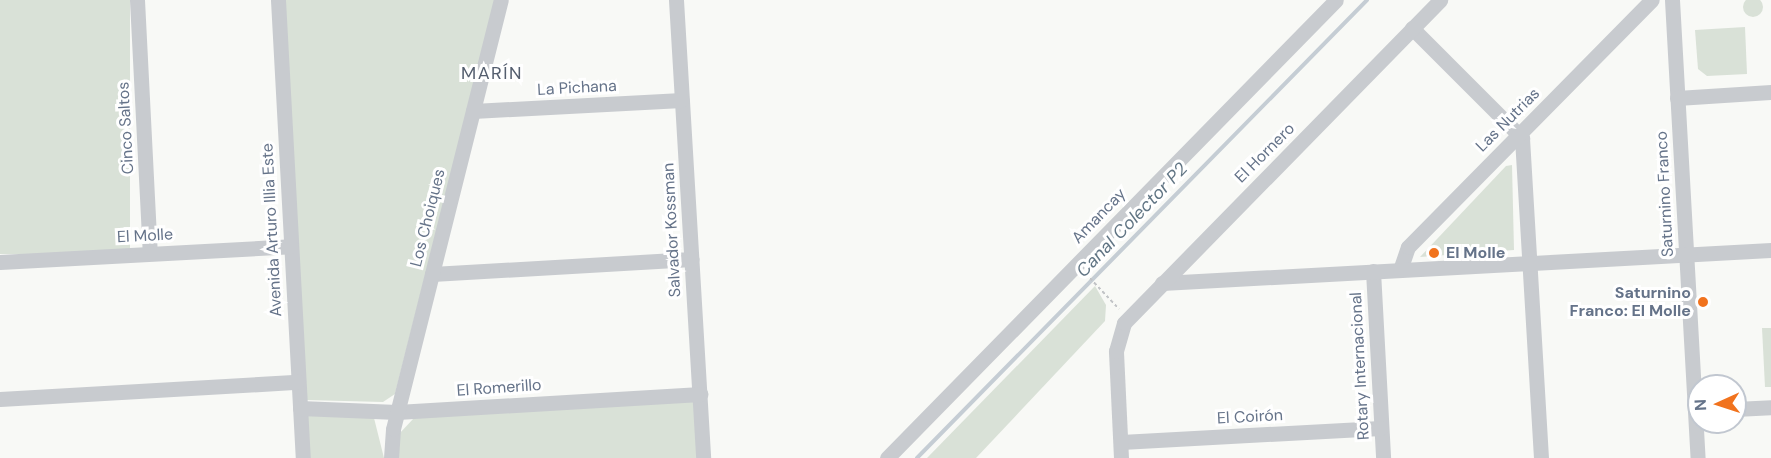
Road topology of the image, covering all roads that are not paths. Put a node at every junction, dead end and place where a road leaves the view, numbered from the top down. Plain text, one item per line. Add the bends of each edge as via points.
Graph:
1 (137, 0) edge
2 (278, 0) edge
3 (501, 0) edge
4 (676, 0) edge
5 (1336, 0) edge
6 (1440, 0) edge
7 (1652, 0) edge
8 (1672, 0) edge
9 (1412, 28) junction
10 (1771, 92) edge
11 (1677, 98) junction
12 (682, 100) junction
13 (473, 111) junction
14 (1520, 134) junction
15 (291, 246) junction
16 (1771, 250) edge
17 (150, 254) junction
18 (1686, 254) junction
19 (692, 259) junction
20 (0, 262) edge
21 (1530, 263) junction
22 (1400, 270) junction
23 (1373, 271) junction
24 (432, 274) junction
25 (1162, 283) junction
26 (1694, 374) edge
27 (298, 382) junction
28 (700, 394) junction
29 (0, 399) edge
30 (1771, 407) edge
31 (300, 408) junction
32 (1747, 408) edge
33 (398, 412) junction
34 (1382, 428) junction
35 (1697, 434) edge
36 (1121, 450) edge
37 (391, 451) edge
38 (293, 458) edge
39 (303, 458) edge
40 (703, 458) edge
41 (887, 458) edge
42 (1383, 458) edge
43 (1541, 458) edge
44 (1698, 458) edge

1 - 17 street, Cinco Saltos
2 - 15 street, Avenida Arturo Illia Este
3 - 13 street, Los Choiques
4 - 12 street, Salvador Kossman
5 - 41 street, Amancay
6 - 9 street, El Hornero
7 - 14 street, Las Nutrias
8 - 11 street, Saturnino Franco
9 - 14 street
9 - 25 street, El Hornero
10 - 11 street
11 - 18 street, Saturnino Franco
12 - 13 street, La Pichana
12 - 19 street, Salvador Kossman
13 - 24 street, Los Choiques
14 - 21 street
14 - 22 street, Las Nutrias via 1408,247
15 - 17 street, El Molle
15 - 27 street, Avenida Arturo Illia Este
16 - 18 street
17 - 20 street, El Molle
18 - 21 street
18 - 26 street, Saturnino Franco
19 - 24 street
19 - 28 street, Salvador Kossman
21 - 22 street
21 - 43 street
22 - 23 street
23 - 25 street
23 - 34 street, Rotary Internacional
24 - 33 street, Los Choiques
25 - 36 street, El Hornero via 1118,333
27 - 29 street
27 - 31 street, Avenida Arturo Illia Este
28 - 33 street, El Romerillo
28 - 40 street, Salvador Kossman
30 - 32 street
31 - 33 street, El Romerillo
31 - 38 street
31 - 39 street, Avenida Arturo Illia Este
33 - 37 street, Los Choiques
34 - 36 street, El Coirón
34 - 42 street, Rotary Internacional
35 - 44 street, Saturnino Franco

